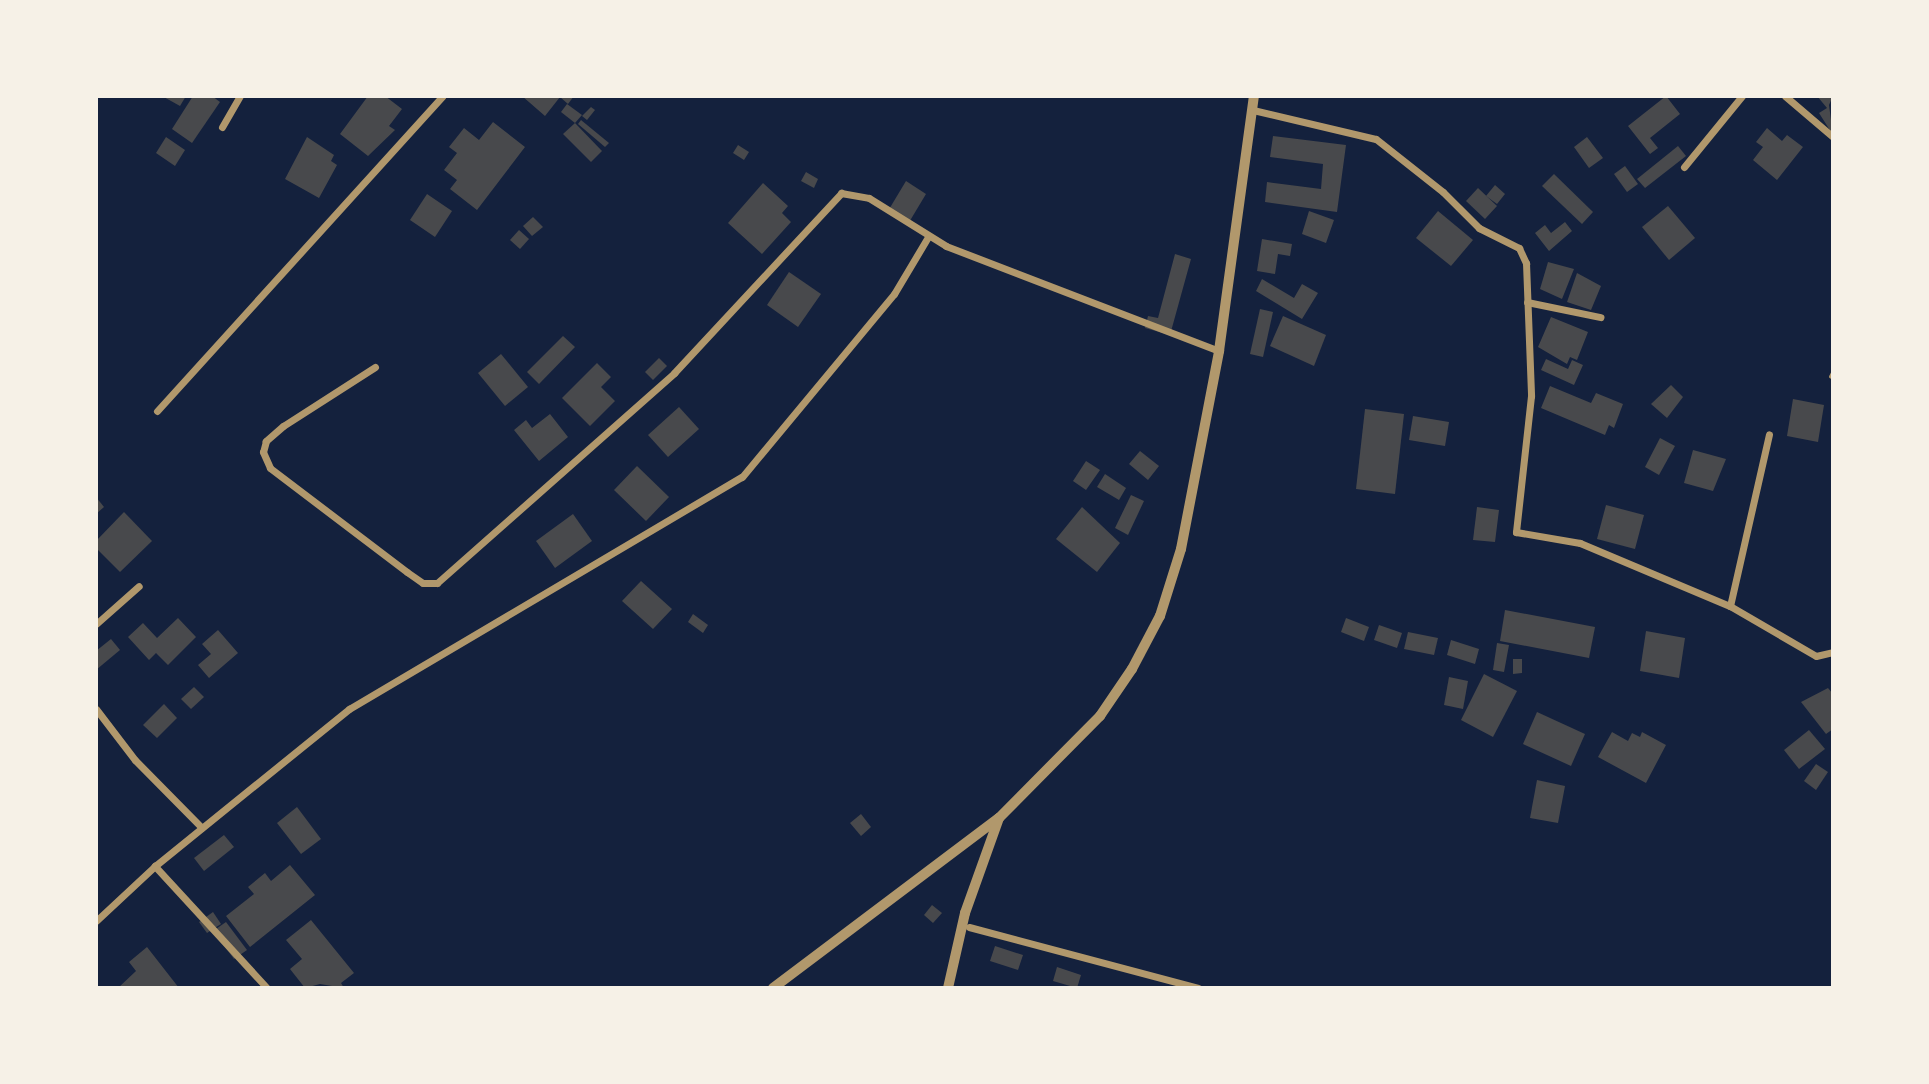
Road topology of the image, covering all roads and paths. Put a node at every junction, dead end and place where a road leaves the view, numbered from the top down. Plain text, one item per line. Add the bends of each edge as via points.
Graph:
1 (240, 96) edge
2 (443, 96) edge
3 (1254, 96) edge
4 (1742, 96) edge
5 (1785, 96) edge
6 (1253, 110) junction
7 (222, 127) dead end
8 (1833, 137) edge
9 (1684, 167) dead end
10 (928, 237) junction
11 (1527, 302) junction
12 (1600, 317) dead end
13 (1219, 351) junction
14 (375, 367) dead end
15 (157, 411) dead end
16 (1769, 435) dead end
17 (139, 586) dead end
18 (1730, 606) junction
19 (96, 624) edge
20 (1833, 652) edge
21 (96, 709) edge
22 (999, 818) junction
23 (202, 828) junction
24 (155, 866) junction
25 (96, 921) edge
26 (969, 927) dead end
27 (267, 988) edge
28 (773, 988) edge
29 (948, 988) edge
30 (1198, 988) edge

1 - 7 street
2 - 15 street
3 - 6 street
4 - 9 street
5 - 8 street
6 - 11 street via 1376,139 1479,228 1520,248 1526,263
6 - 13 street
10 - 13 street
10 - 14 street via 869,198 841,193 674,373 437,583 424,583 407,572 270,468 263,452 267,441 283,426
10 - 23 street via 894,294 742,477 349,709
11 - 12 street
11 - 18 street via 1531,396 1516,532 1580,543
13 - 22 street via 1181,549 1160,616 1100,716
16 - 18 street
17 - 19 street
18 - 20 street via 1816,656
21 - 23 street via 135,760
22 - 28 street
22 - 29 street via 965,913
23 - 24 street
24 - 25 street
24 - 27 street
26 - 30 street

